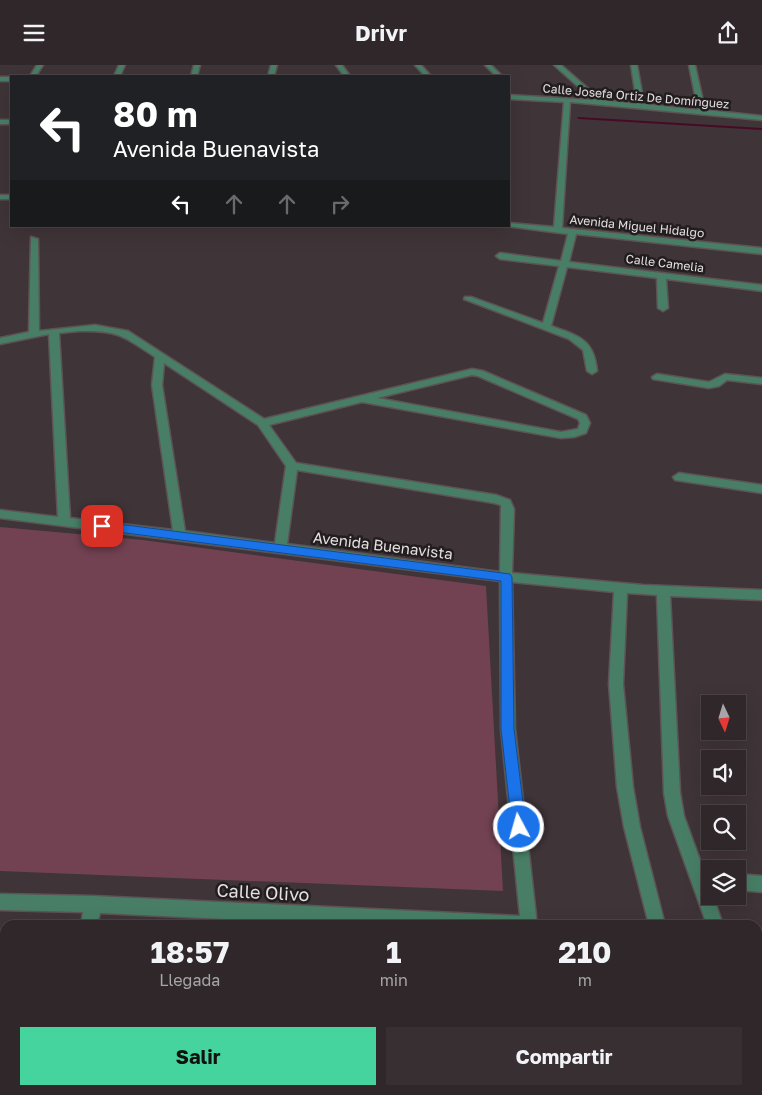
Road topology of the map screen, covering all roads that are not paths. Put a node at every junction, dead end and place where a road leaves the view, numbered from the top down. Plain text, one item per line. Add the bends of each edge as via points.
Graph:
1 (418, 65) edge
2 (488, 65) edge
3 (557, 65) edge
4 (634, 65) edge
5 (692, 65) edge
6 (427, 75) edge
7 (498, 75) edge
8 (510, 88) edge
9 (510, 97) edge
10 (518, 97) junction
11 (566, 100) junction
12 (599, 103) junction
13 (641, 107) junction
14 (702, 113) junction
15 (762, 119) edge
16 (510, 225) edge
17 (558, 230) junction
18 (573, 232) junction
19 (34, 239) dead end
20 (762, 251) edge
21 (500, 256) dead end
22 (564, 264) junction
23 (661, 275) junction
24 (762, 288) edge
25 (468, 299) dead end
26 (663, 308) dead end
27 (546, 328) junction
28 (54, 332) junction
29 (34, 335) junction
30 (0, 341) edge
31 (160, 357) junction
32 (592, 371) dead end
33 (657, 377) dead end
34 (762, 381) edge
35 (362, 399) junction
36 (262, 423) junction
37 (292, 466) junction
38 (679, 477) dead end
39 (762, 489) edge
40 (0, 515) edge
41 (64, 522) junction
42 (180, 535) junction
43 (280, 548) junction
44 (506, 577) junction
45 (621, 588) junction
46 (663, 591) junction
47 (762, 595) edge
48 (701, 872) edge
49 (746, 883) edge
50 (762, 884) edge
51 (0, 902) edge
52 (93, 904) junction
53 (710, 905) edge
54 (90, 920) edge
55 (421, 920) edge
56 (528, 920) edge
57 (656, 920) edge
58 (714, 920) edge

1 - 6 street
2 - 7 street
3 - 12 street
4 - 13 street
5 - 14 street
8 - 10 street
9 - 10 street, Calle Josefa Ortiz De Domínguez
10 - 11 street, Calle Josefa Ortiz De Domínguez
11 - 12 street, Calle Josefa Ortiz De Domínguez
11 - 17 street
12 - 13 street, Calle Josefa Ortiz De Domínguez
13 - 14 street, Calle Josefa Ortiz De Domínguez
14 - 15 street, Calle Josefa Ortiz De Domínguez
16 - 17 street, Avenida Miguel Hidalgo
17 - 18 street, Avenida Miguel Hidalgo
18 - 20 street, Avenida Miguel Hidalgo
18 - 22 street
19 - 29 street
21 - 22 street, Calle Camelia
22 - 23 street, Calle Camelia
22 - 27 street
23 - 24 street, Calle Camelia
23 - 26 street
25 - 27 street
27 - 32 street via 585,344 590,351
28 - 29 street
28 - 31 street via 110,328 125,333
28 - 41 street
29 - 30 street
31 - 36 street
31 - 42 street via 157,385
33 - 34 street via 709,385 725,377
35 - 35 street via 561,435 582,431 585,423 582,417 472,372
35 - 36 street
36 - 37 street
37 - 43 street
37 - 44 street via 506,503
38 - 39 street
40 - 41 street, Avenida Buenavista
41 - 42 street, Avenida Buenavista
42 - 43 street, Avenida Buenavista
43 - 44 street, Avenida Buenavista
44 - 45 street, Avenida Buenavista
44 - 56 street via 508,729
45 - 46 street, Avenida Buenavista
45 - 57 street via 616,684 625,787
46 - 47 street, Avenida Buenavista
46 - 48 street via 672,793 676,816
49 - 50 street
51 - 52 street, Calle Olivo
52 - 54 street
52 - 55 street, Calle Olivo
53 - 58 street

